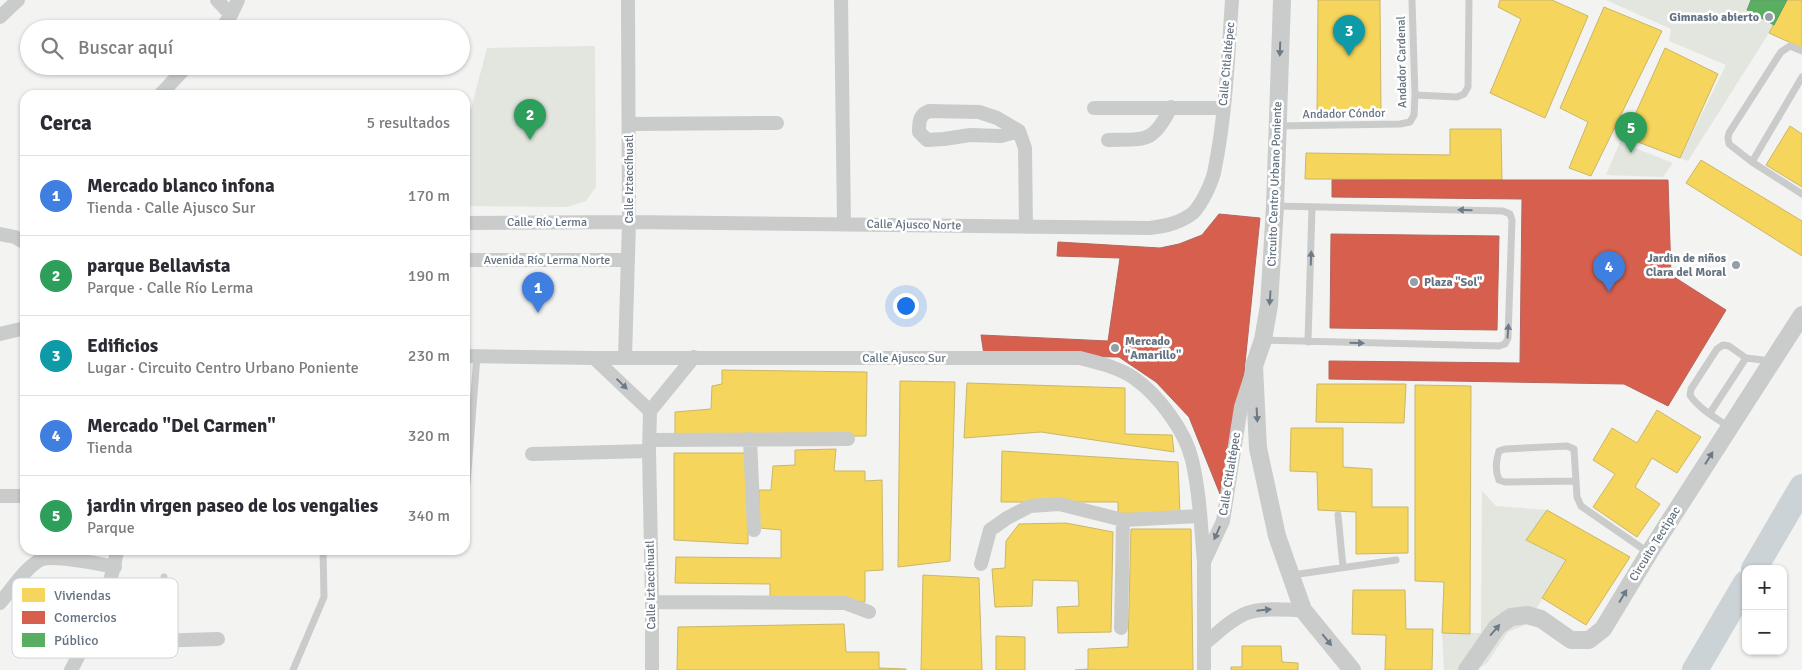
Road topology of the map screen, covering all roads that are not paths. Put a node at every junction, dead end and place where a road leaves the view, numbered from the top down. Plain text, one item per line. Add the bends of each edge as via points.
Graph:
1 (18, 0) edge
2 (217, 0) edge
3 (238, 0) edge
4 (628, 0) edge
5 (841, 0) edge
6 (1232, 0) edge
7 (1282, 0) edge
8 (1412, 0) edge
9 (1469, 0) edge
10 (231, 15) junction
11 (0, 17) edge
12 (228, 20) edge
13 (1802, 51) edge
14 (179, 75) edge
15 (1802, 77) edge
16 (165, 90) edge
17 (1414, 95) junction
18 (1171, 107) junction
19 (1094, 108) dead end
20 (1223, 108) junction
21 (1410, 122) joint
22 (777, 123) dead end
23 (630, 124) junction
24 (1277, 126) junction
25 (1019, 131) junction
26 (1108, 140) dead end
27 (1752, 162) junction
28 (1802, 194) edge
29 (1275, 206) junction
30 (1312, 207) junction
31 (1194, 212) joint
32 (630, 222) junction
33 (470, 223) edge
34 (844, 224) junction
35 (1026, 227) junction
36 (0, 234) edge
37 (20, 240) edge
38 (470, 260) edge
39 (628, 260) junction
40 (1802, 315) edge
41 (20, 329) edge
42 (0, 334) edge
43 (1263, 340) junction
44 (1308, 342) junction
45 (471, 356) edge
46 (694, 357) junction
47 (594, 358) junction
48 (625, 358) junction
49 (1746, 358) junction
50 (1771, 361) junction
51 (1254, 366) junction
52 (470, 385) edge
53 (650, 411) junction
54 (1710, 413) junction
55 (1729, 427) junction
56 (750, 439) junction
57 (848, 439) dead end
58 (649, 446) junction
59 (532, 454) dead end
60 (1576, 481) junction
61 (0, 496) edge
62 (20, 496) edge
63 (1338, 515) dead end
64 (1200, 516) junction
65 (1123, 520) junction
66 (754, 530) dead end
67 (1649, 553) junction
68 (116, 555) edge
69 (323, 555) edge
70 (1396, 560) dead end
71 (1204, 562) junction
72 (981, 564) dead end
73 (114, 567) junction
74 (1343, 567) junction
75 (1292, 574) junction
76 (21, 578) edge
77 (110, 578) edge
78 (12, 589) edge
79 (652, 602) junction
80 (0, 603) edge
81 (1303, 610) junction
82 (869, 612) dead end
83 (1204, 614) junction
84 (1228, 624) junction
85 (1121, 628) dead end
86 (218, 639) dead end
87 (178, 641) edge
88 (1205, 643) junction
89 (78, 658) edge
90 (71, 670) edge
91 (293, 670) edge
92 (652, 670) edge
93 (1204, 670) edge
94 (1352, 670) edge
95 (1467, 670) edge

1 - 11 street
2 - 10 street
3 - 10 street
4 - 23 street, Calle Iztaccíhuatl
5 - 34 street
6 - 20 street, Calle Citlaltépec
7 -> 24 street, Circuito Centro Urbano Poniente
8 - 17 lane, Andador Cardenal
9 - 17 lane via 1468,87 1464,94 1457,97
10 - 12 street
13 - 27 lane via 1790,46 1781,52 1729,133 1729,144
14 - 16 street
15 - 27 lane
17 - 21 lane, Andador Cardenal via 1414,115
18 - 19 street
18 - 20 street
18 - 26 street via 1152,136
20 - 31 street, Calle Citlaltépec via 1215,170
21 - 24 lane, Andador Cóndor
22 - 23 street
23 - 32 street, Calle Iztaccíhuatl
24 - 29 street, Circuito Centro Urbano Poniente
25 - 25 street via 979,112 929,111 920,119 919,132 927,140 970,135 1001,136
25 - 35 street via 1025,148
27 - 28 lane
29 - 30 lane
29 -> 43 street, Circuito Centro Urbano Poniente via 1269,305
44 -> 30 lane
44 -> 30 lane via 1505,344 1508,338 1512,220 1510,214 1503,211
31 - 35 street, Calle Ajusco Norte via 1173,225 1150,228
32 - 33 street, Calle Río Lerma
32 - 34 street, Calle Ajusco Norte
32 - 39 street, Calle Iztaccíhuatl
34 - 35 street, Calle Ajusco Norte
36 - 37 street
38 - 39 street, Avenida Río Lerma Norte
39 - 48 street, Calle Iztaccíhuatl
40 - 50 street, Circuito Tectipac
41 - 42 street
43 - 44 lane
43 - 51 street, Circuito Centro Urbano Poniente
45 - 47 street, Calle Ajusco Sur
45 - 52 lane
46 - 48 street, Calle Ajusco Sur
46 - 53 street
46 - 64 street, Calle Ajusco Sur via 1080,358 1109,366 1133,377 1156,398 1178,426 1192,459
47 - 48 street, Calle Ajusco Sur
47 -> 53 street
49 - 50 lane
49 - 54 lane
49 - 54 lane via 1729,346 1722,345 1717,349 1690,395
50 - 55 street, Circuito Tectipac
51 -> 71 street, Calle Citlaltépec via 1241,407 1223,521
51 -> 75 street via 1258,448 1277,536
53 - 58 street, Calle Iztaccíhuatl
54 - 55 lane
67 -> 55 street, Circuito Tectipac
56 - 57 street
56 - 58 street
56 - 66 street
58 - 59 street
58 - 79 street, Calle Iztaccíhuatl
60 - 60 lane via 1499,480 1496,473 1499,451 1567,446 1574,449
60 - 67 lane via 1581,506
61 - 62 street
63 - 74 lane
64 - 65 street
64 - 71 street, Calle Ajusco Sur
65 - 72 street via 1059,504 1030,506 990,530
65 - 85 street
95 -> 67 street, Circuito Tectipac via 1497,627 1511,617 1527,615 1541,619 1571,640 1589,640 1603,629
68 - 73 street
69 - 91 lane via 324,596
70 - 74 lane
71 - 83 street, Calle Citlaltépec
73 - 76 street via 58,558 41,559
73 - 77 street
74 - 75 lane
75 - 81 street
78 - 80 street
79 - 82 street via 845,604
79 - 92 street, Calle Iztaccíhuatl
84 -> 81 street via 1248,612
81 -> 94 street
83 - 84 street
83 - 88 street, Calle Citlaltépec
84 - 88 street
86 - 87 street
88 - 93 street, Calle Citlaltépec
89 - 90 street

